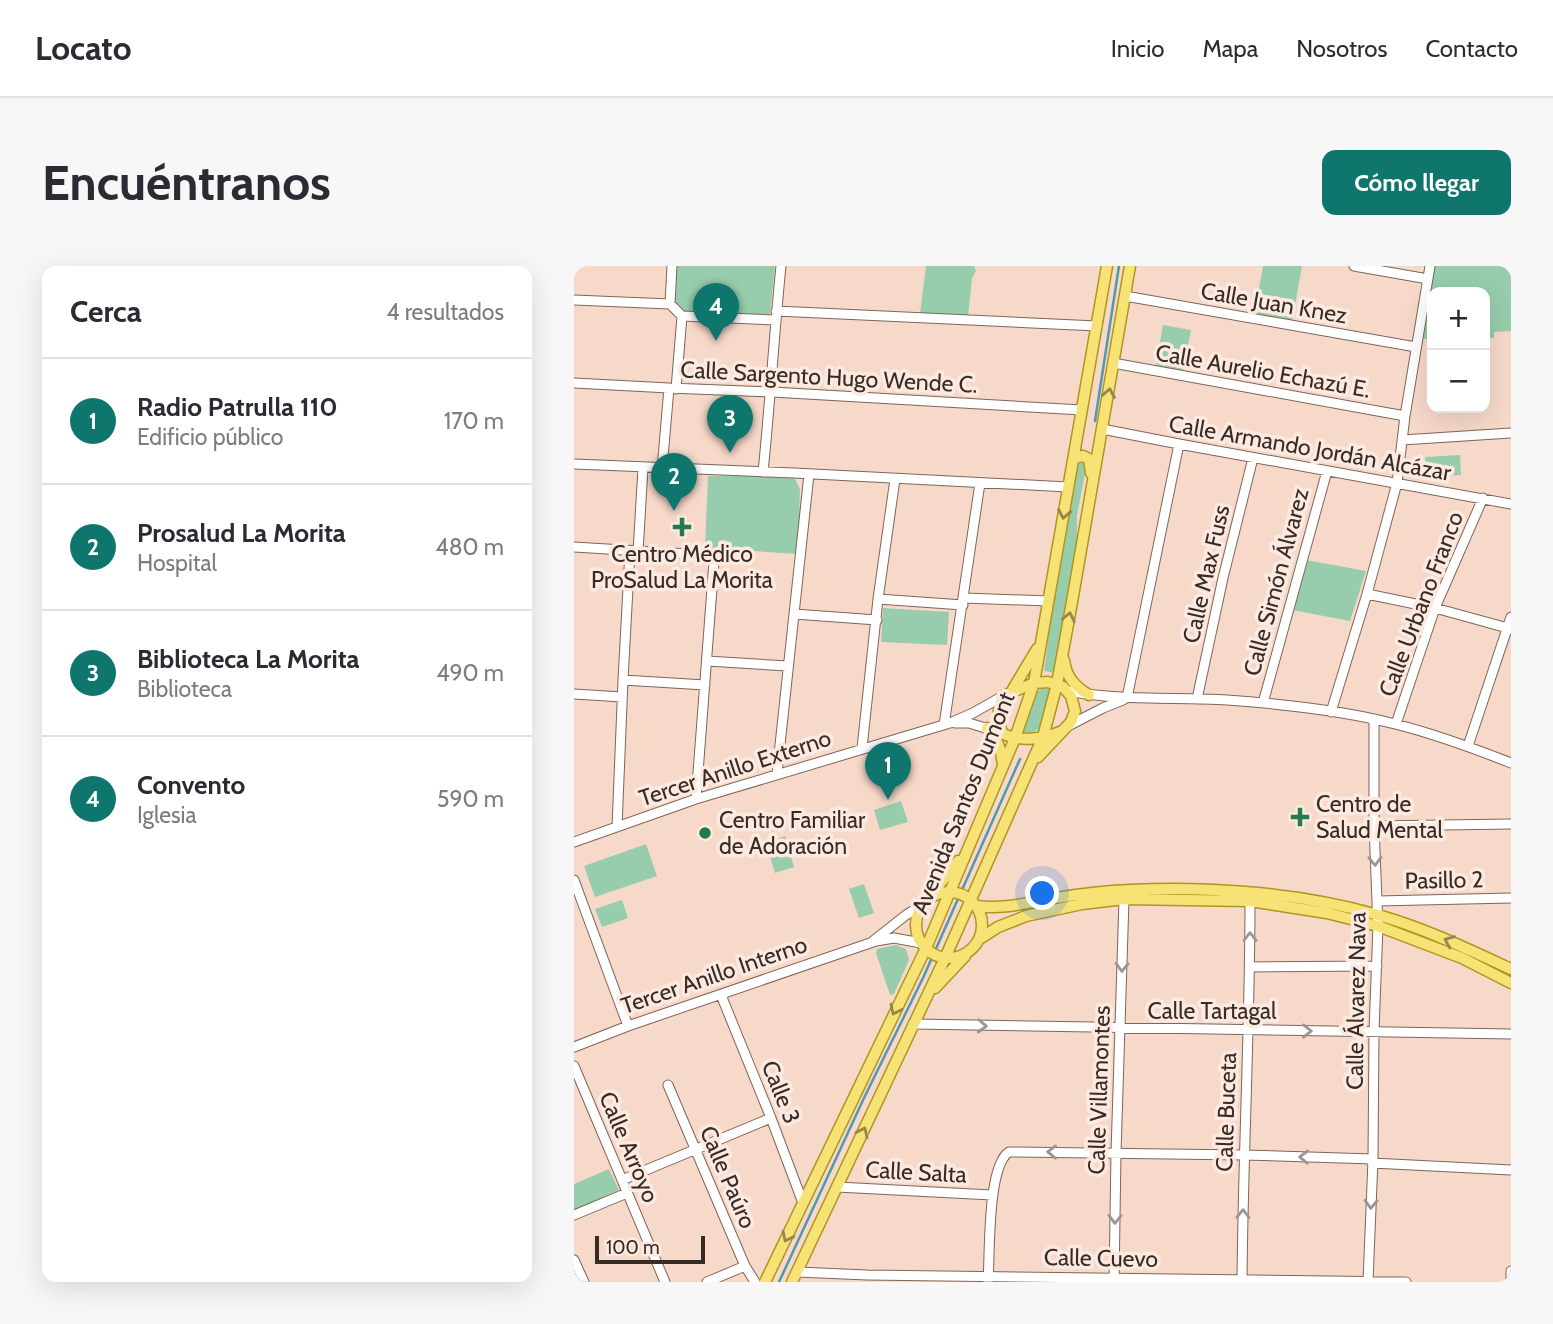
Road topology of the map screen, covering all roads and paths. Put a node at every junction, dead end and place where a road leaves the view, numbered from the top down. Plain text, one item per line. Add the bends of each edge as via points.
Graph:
1 (671, 266) edge
2 (781, 266) edge
3 (1107, 266) edge
4 (1130, 266) edge
5 (1354, 266) edge
6 (1430, 266) edge
7 (1428, 279) junction
8 (1125, 296) junction
9 (574, 300) edge
10 (670, 304) junction
11 (776, 315) junction
12 (681, 316) junction
13 (1097, 326) junction
14 (1416, 347) junction
15 (1114, 363) junction
16 (574, 383) edge
17 (673, 388) junction
18 (772, 392) junction
19 (1082, 410) junction
20 (1405, 416) junction
21 (1080, 423) junction
22 (1102, 429) junction
23 (1511, 433) edge
24 (1402, 440) junction
25 (1179, 444) junction
26 (1099, 451) junction
27 (1074, 458) junction
28 (1253, 458) junction
29 (574, 464) edge
30 (643, 468) junction
31 (662, 469) junction
32 (1327, 471) junction
33 (763, 472) junction
34 (809, 474) junction
35 (895, 480) junction
36 (981, 483) junction
37 (1397, 483) junction
38 (1068, 488) junction
39 (1093, 490) junction
40 (1483, 498) junction
41 (1511, 503) edge
42 (574, 547) edge
43 (634, 552) junction
44 (1367, 594) junction
45 (878, 599) junction
46 (963, 601) junction
47 (1048, 601) junction
48 (1435, 608) junction
49 (794, 614) junction
50 (1511, 617) edge
51 (877, 620) junction
52 (1509, 628) edge
53 (1043, 638) junction
54 (1063, 650) junction
55 (707, 660) junction
56 (788, 666) junction
57 (623, 680) junction
58 (1034, 683) junction
59 (1057, 684) junction
60 (705, 685) junction
61 (1068, 691) junction
62 (574, 694) edge
63 (1007, 694) junction
64 (1089, 695) junction
65 (622, 697) junction
66 (1127, 698) junction
67 (1197, 699) junction
68 (1263, 703) junction
69 (1331, 712) junction
70 (1374, 720) junction
71 (946, 724) junction
72 (1396, 724) junction
73 (987, 728) junction
74 (1065, 729) junction
75 (1003, 734) junction
76 (1040, 737) junction
77 (1018, 738) junction
78 (1468, 746) junction
79 (862, 748) junction
80 (1511, 764) edge
81 (1031, 766) junction
82 (1003, 767) junction
83 (777, 774) junction
84 (696, 799) junction
85 (1511, 824) edge
86 (1374, 826) junction
87 (617, 827) junction
88 (574, 842) edge
89 (969, 848) junction
90 (574, 880) edge
91 (1145, 889) junction
92 (1179, 890) junction
93 (951, 892) junction
94 (1058, 897) junction
95 (1511, 898) edge
96 (1124, 899) junction
97 (1156, 899) junction
98 (972, 901) junction
99 (1250, 901) junction
100 (1377, 901) junction
101 (924, 903) junction
102 (1022, 917) junction
103 (1378, 920) junction
104 (981, 937) junction
105 (868, 944) junction
106 (971, 951) junction
107 (932, 952) junction
108 (1497, 962) junction
109 (1377, 966) junction
110 (1250, 967) junction
111 (1511, 969) edge
112 (1492, 973) junction
113 (1511, 983) edge
114 (721, 995) junction
115 (925, 1001) junction
116 (913, 1024) junction
117 (628, 1026) junction
118 (1121, 1030) junction
119 (1248, 1031) junction
120 (1374, 1031) junction
121 (1511, 1034) edge
122 (574, 1047) edge
123 (574, 1066) edge
124 (668, 1085) dead end
125 (771, 1118) junction
126 (695, 1149) junction
127 (1116, 1153) junction
128 (1244, 1155) junction
129 (1372, 1161) junction
130 (1511, 1170) edge
131 (622, 1180) junction
132 (837, 1187) junction
133 (627, 1193) junction
134 (992, 1195) junction
135 (803, 1203) junction
136 (574, 1215) edge
137 (574, 1260) edge
138 (745, 1266) junction
139 (1511, 1271) edge
140 (794, 1277) edge
141 (867, 1278) edge
142 (988, 1279) edge
143 (771, 1280) edge
144 (1114, 1280) edge
145 (1242, 1281) edge
146 (584, 1282) edge
147 (664, 1282) edge
148 (707, 1282) edge
149 (755, 1282) edge
150 (1368, 1282) edge
151 (1406, 1282) edge
152 (1511, 1282) edge

1 - 10 street
2 - 11 street
3 - 13 main road, Avenida Santos Dumont
4 - 8 main road, Avenida Santos Dumont
5 - 7 street
6 - 7 street
7 - 14 street
8 - 14 street, Calle Juan Knez
8 - 15 main road, Avenida Santos Dumont
9 - 10 street
10 - 12 street
11 - 12 street
11 - 13 street
11 - 18 street
12 - 17 street
13 - 19 main road, Avenida Santos Dumont
14 - 20 street
15 - 20 street, Calle Aurelio Echazú E.
22 -> 15 main road, Avenida Santos Dumont
16 - 17 street, Calle Sargento Hugo Wende C.
17 - 18 street, Calle Sargento Hugo Wende C.
17 - 31 street
18 - 19 street, Calle Sargento Hugo Wende C.
18 - 33 street
19 - 21 main road, Avenida Santos Dumont
20 - 24 street
21 - 26 main road via 1083,451
21 - 27 main road, Avenida Santos Dumont
22 - 25 street, Calle Armando Jordán Alcázar
22 - 26 main road, Avenida Santos Dumont
23 - 24 street
24 - 37 street
25 - 28 street, Calle Armando Jordán Alcázar
25 - 66 street
26 - 39 main road, Avenida Santos Dumont
27 - 38 main road, Avenida Santos Dumont
27 - 39 main road via 1088,458
28 - 32 street, Calle Armando Jordán Alcázar
28 - 67 street, Calle Max Fuss
29 - 30 street
30 - 31 street
30 - 43 street
31 - 33 street
32 - 37 street, Calle Armando Jordán Alcázar
32 - 68 street, Calle Simón Álvarez
33 - 34 street
34 - 35 street
34 - 49 street
35 - 36 street
35 - 45 street
36 - 38 street
36 - 46 street
37 - 40 street, Calle Armando Jordán Alcázar
37 - 44 street
38 -> 47 main road, Avenida Santos Dumont
54 -> 39 main road, Avenida Santos Dumont
40 - 41 street, Calle Armando Jordán Alcázar
40 - 48 street, Calle Urbano Franco
42 - 43 street
43 - 55 street via 712,559
43 - 57 street
44 - 48 street
44 - 69 street
45 - 46 street
45 - 51 street
46 - 47 street
46 - 71 street
47 - 53 main road, Avenida Santos Dumont
48 - 52 street
48 - 72 street, Calle Urbano Franco
49 - 51 street
49 - 56 street
50 - 52 street
51 - 79 street
52 - 78 street
53 - 58 main road, Avenida Santos Dumont
53 - 63 main road
54 - 59 main road, Avenida Santos Dumont
54 - 64 main road via 1069,678
55 - 56 street
55 - 60 street
56 - 83 street
57 - 60 street
57 - 65 street
58 - 59 main road
58 - 63 main road
58 - 77 main road, Avenida Santos Dumont
59 - 61 main road
59 - 76 main road, Avenida Santos Dumont
60 - 84 street
61 - 64 street
61 - 74 main road via 1075,711
62 - 65 street
63 - 71 street, Tercer Anillo Externo
63 - 75 main road via 998,713
64 - 66 street
65 - 87 street
66 - 67 street
66 - 74 street
67 - 68 street
68 - 69 street
69 - 70 street
70 - 72 street
70 - 86 street, Calle Álvarez Nava
71 - 73 street, Tercer Anillo Externo
71 - 79 street, Tercer Anillo Externo
72 - 78 street
73 - 75 street, Tercer Anillo Externo
73 - 82 main road via 1000,746
74 - 76 main road
74 - 81 main road
75 - 77 main road
76 - 77 main road
76 - 81 main road, Avenida Santos Dumont
77 - 82 main road, Avenida Santos Dumont
78 - 80 street
79 - 83 street, Tercer Anillo Externo
81 - 98 main road, Avenida Santos Dumont
82 - 89 main road, Avenida Santos Dumont
83 - 84 street, Tercer Anillo Externo
84 - 87 street, Tercer Anillo Externo
85 - 86 street
86 -> 100 street, Calle Álvarez Nava
87 - 88 street, Tercer Anillo Externo
89 - 93 main road, Avenida Santos Dumont
89 - 101 main road
90 - 117 street
91 - 92 main road
91 - 94 main road
91 - 96 main road via 1144,896
92 - 97 main road via 1159,891
92 - 103 main road via 1286,897
93 - 98 main road
93 - 101 main road via 939,893
93 - 107 main road, Avenida Santos Dumont
94 - 98 main road via 990,908
94 - 102 main road via 1020,909
95 - 100 street, Pasillo 2
96 - 97 main road
96 - 102 main road
96 -> 118 street, Calle Villamontes
97 - 99 main road
98 - 104 main road via 983,921
98 - 107 main road, Avenida Santos Dumont
99 - 103 main road
110 -> 99 street, Calle Buceta
100 - 103 street, Calle Álvarez Nava
101 - 105 street, Tercer Anillo Interno
101 - 107 main road via 917,934
102 - 104 main road
108 -> 103 main road
103 - 109 street, Calle Álvarez Nava
103 - 112 main road
104 - 106 main road
105 - 107 street, Tercer Anillo Interno via 894,938
105 - 114 street, Tercer Anillo Interno
106 - 107 main road via 955,958
106 - 115 main road
107 - 115 main road, Avenida Santos Dumont
107 -> 135 main road, Avenida Santos Dumont
108 - 111 main road
108 - 112 main road
109 - 110 street
109 - 120 street, Calle Álvarez Nava
110 - 119 street, Calle Buceta
112 - 113 main road
114 - 117 street, Tercer Anillo Interno
114 - 125 street, Calle 3
115 - 116 main road, Avenida Santos Dumont
116 -> 118 street, Calle Tartagal
132 -> 116 main road, Avenida Santos Dumont
117 - 122 street, Tercer Anillo Interno
118 - 119 street, Calle Tartagal
118 - 127 street, Calle Villamontes
119 -> 120 street, Calle Tartagal
119 - 128 street, Calle Buceta
120 - 121 street, Calle Tartagal
120 - 129 street, Calle Álvarez Nava
123 - 131 street, Calle Arroyo
124 - 126 street, Calle Paúro
125 - 126 street
125 - 135 street, Calle 3
126 - 131 street
126 - 138 street, Calle Paúro
127 - 128 street
127 -> 134 street via 1014,1151 1000,1161
127 -> 144 street, Calle Villamontes
129 -> 128 street
145 -> 128 street, Calle Buceta
129 - 130 street
129 -> 150 street, Calle Álvarez Nava
131 - 133 street, Calle Arroyo
132 - 134 street, Calle Salta
132 - 140 main road, Avenida Santos Dumont
133 - 136 street
133 - 147 street, Calle Arroyo
134 - 142 street
135 -> 143 main road, Avenida Santos Dumont
137 - 146 street
138 - 148 street
138 - 149 street, Calle Paúro
139 - 152 street
140 - 141 street, Calle Cuevo
141 - 142 street, Calle Cuevo
142 - 144 street, Calle Cuevo
144 - 145 street, Calle Cuevo
145 - 150 street, Calle Cuevo
150 - 151 street, Calle Cuevo

